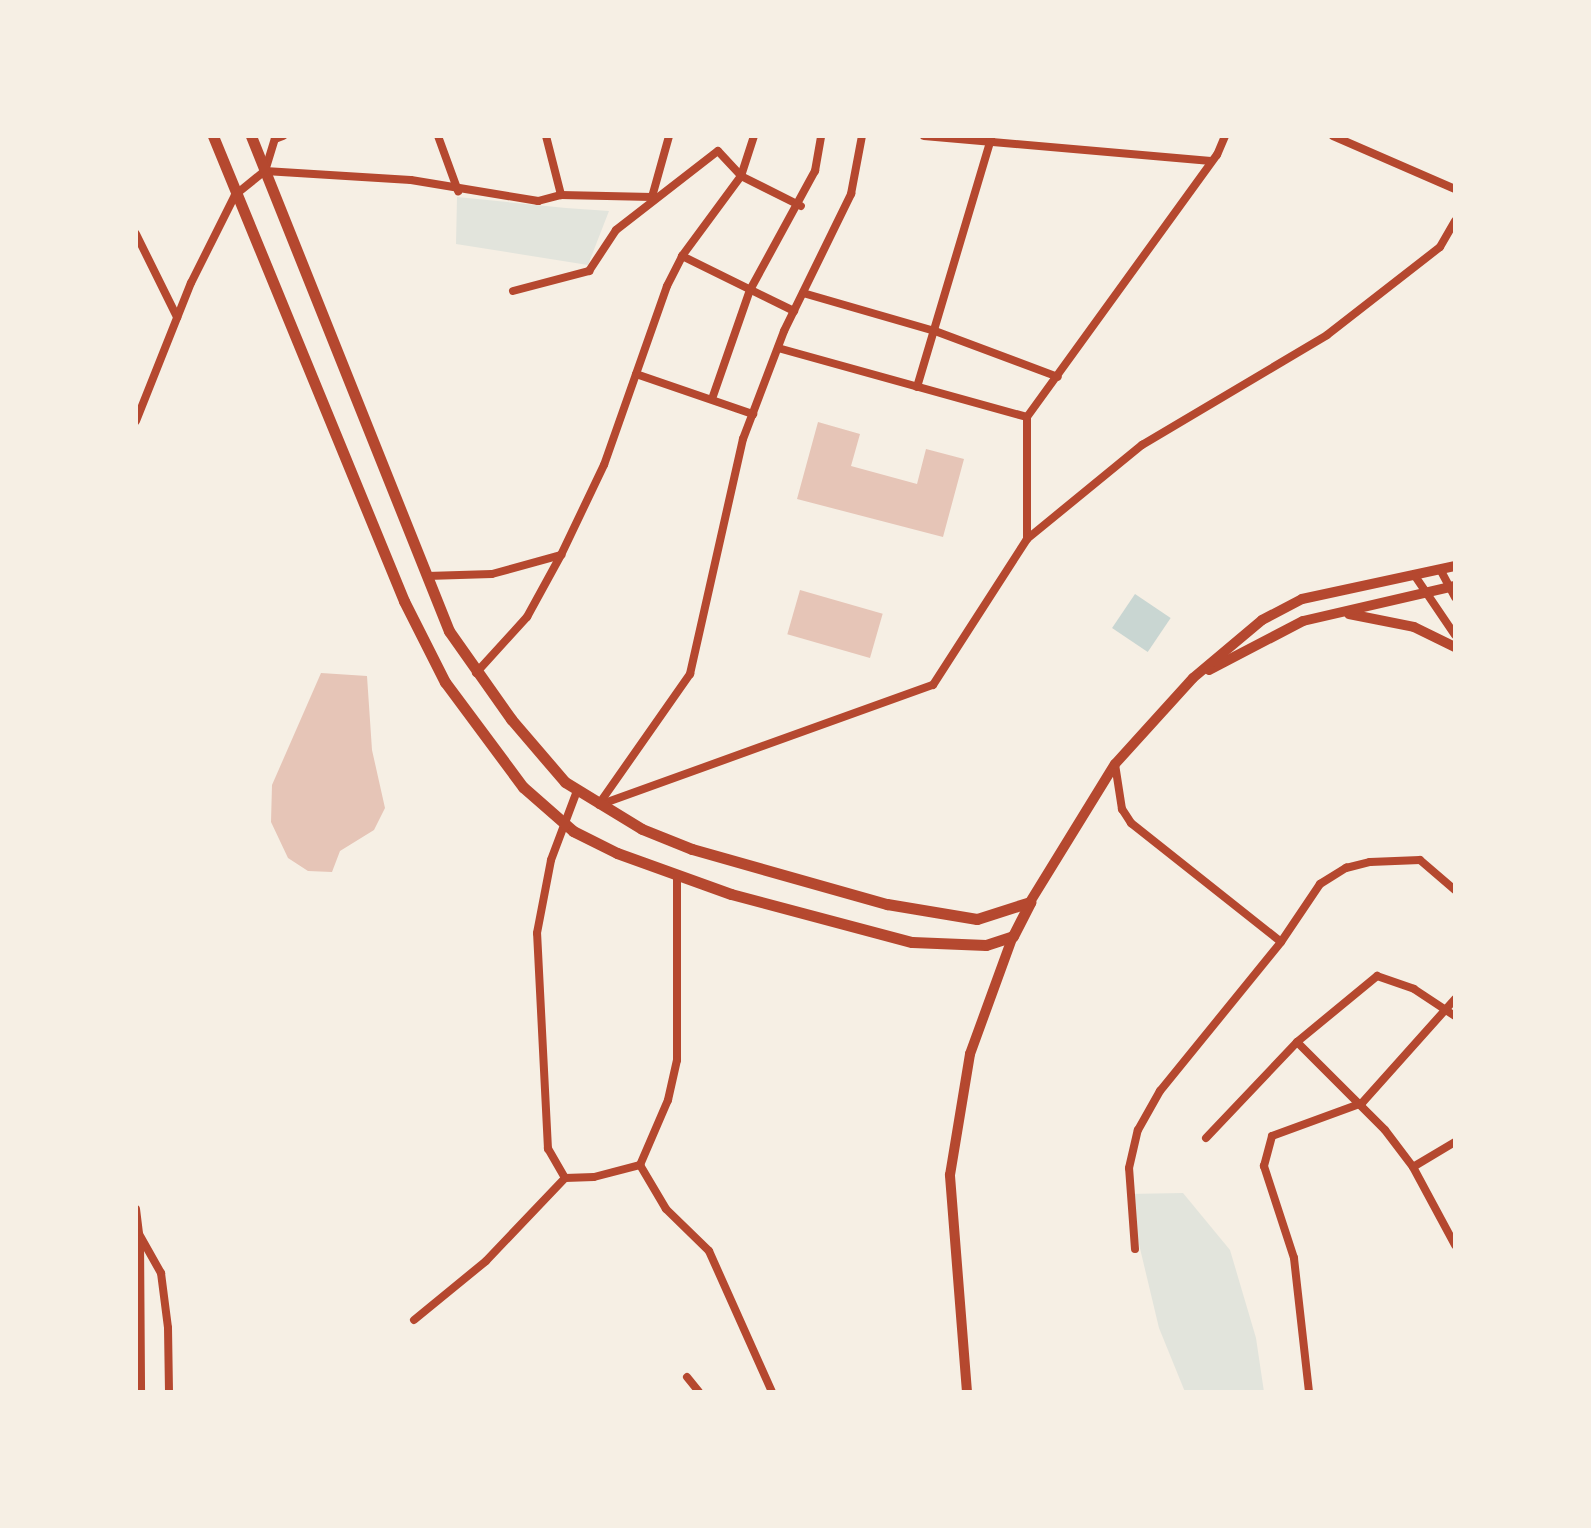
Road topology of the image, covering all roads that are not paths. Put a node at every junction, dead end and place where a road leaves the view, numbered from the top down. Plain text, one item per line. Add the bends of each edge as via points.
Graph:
1 (213, 136) edge
2 (251, 136) edge
3 (283, 136) edge
4 (438, 136) edge
5 (546, 136) edge
6 (669, 136) edge
7 (754, 136) edge
8 (821, 136) edge
9 (862, 136) edge
10 (924, 136) edge
11 (1225, 136) edge
12 (1333, 136) edge
13 (991, 139) junction
14 (1211, 161) junction
15 (265, 171) junction
16 (741, 176) junction
17 (1455, 189) edge
18 (458, 191) junction
19 (235, 195) junction
20 (561, 195) junction
21 (652, 197) junction
22 (801, 206) junction
23 (1455, 221) edge
24 (136, 234) edge
25 (682, 256) junction
26 (750, 290) junction
27 (513, 291) dead end
28 (803, 293) junction
29 (794, 311) junction
30 (177, 317) junction
31 (935, 331) junction
32 (778, 348) junction
33 (636, 374) junction
34 (1058, 377) junction
35 (917, 387) junction
36 (712, 399) junction
37 (753, 414) junction
38 (1027, 417) junction
39 (136, 421) edge
40 (1027, 539) junction
41 (561, 555) junction
42 (1455, 566) edge
43 (1441, 571) junction
44 (427, 576) junction
45 (1415, 576) junction
46 (1453, 590) edge
47 (1425, 593) junction
48 (1339, 613) junction
49 (1455, 635) edge
50 (1455, 647) edge
51 (476, 673) junction
52 (1193, 678) junction
53 (1115, 764) junction
54 (577, 791) junction
55 (599, 805) junction
56 (564, 823) junction
57 (677, 876) junction
58 (1455, 890) edge
59 (1030, 902) junction
60 (1013, 936) junction
61 (1281, 942) junction
62 (1455, 999) edge
63 (1445, 1008) junction
64 (1455, 1016) edge
65 (1297, 1042) junction
66 (1362, 1103) junction
67 (1206, 1138) dead end
68 (1455, 1142) edge
69 (640, 1165) junction
70 (1413, 1167) junction
71 (565, 1178) junction
72 (136, 1209) edge
73 (139, 1234) junction
74 (1455, 1245) edge
75 (1135, 1249) dead end
76 (414, 1320) dead end
77 (687, 1377) dead end
78 (141, 1392) edge
79 (169, 1392) edge
80 (699, 1392) edge
81 (772, 1392) edge
82 (967, 1392) edge
83 (1309, 1392) edge

1 - 19 main road
2 - 15 main road
3 - 15 street via 275,139
4 - 18 street
5 - 20 street
6 - 21 street
7 - 16 street
8 - 22 street
9 - 28 street via 851,194
10 - 13 street
11 - 14 street
12 - 17 street
13 - 14 street
13 - 31 street
14 - 34 street
15 - 18 street via 411,180
15 - 19 street
15 - 44 main road
16 - 21 street via 718,151
16 - 22 street
16 - 25 street
18 - 20 street via 538,201
19 - 30 street
19 - 56 main road via 404,601 445,682 523,787
20 - 21 street
21 - 27 street via 616,230 589,271
22 - 26 street via 791,211
23 - 40 street via 1440,247 1327,335 1142,445
24 - 30 street
25 - 26 street
25 - 33 street
26 - 29 street
26 - 36 street
28 - 29 street
28 - 31 street
29 - 32 street
30 - 39 street
31 - 34 street
31 - 35 street
32 - 35 street
32 - 37 street
33 - 36 street
33 - 41 street via 604,465
34 - 38 street
35 - 38 street
36 - 37 street
37 - 55 street via 690,674
38 - 40 street
40 - 55 street via 933,685
41 - 44 street via 492,574
41 - 51 street via 527,617
42 - 43 street
43 - 45 street
43 - 46 street
44 - 51 main road via 449,631
45 - 47 street
45 - 52 street via 1302,599 1262,620
46 - 47 street
47 - 48 street
47 - 49 street
48 - 50 street via 1414,627
48 - 52 street via 1303,621
51 - 54 main road
52 - 53 street
53 - 59 street
53 - 61 street via 1122,809 1131,823
54 - 55 main road
54 - 56 street
55 - 59 main road via 692,849 887,904 977,919
56 - 57 main road via 617,853
56 - 71 street via 537,933 548,1149
57 - 60 main road via 912,942 962,948
57 - 69 street via 677,1060 668,1100
58 - 61 street via 1420,860 1346,868 1320,884
59 - 60 main road
60 - 82 street via 970,1054 950,1175
61 - 75 street via 1160,1091 1138,1130 1129,1168
62 - 63 street
63 - 64 street
63 - 65 street via 1377,976
63 - 66 street
65 - 66 street
65 - 67 street
66 - 70 street
66 - 83 street via 1272,1136 1264,1166 1294,1258
68 - 70 street
69 - 71 street
69 - 81 street via 666,1209 709,1251
70 - 74 street
71 - 76 street via 486,1261
72 - 73 street
73 - 78 street
73 - 79 street via 161,1273
77 - 80 street

